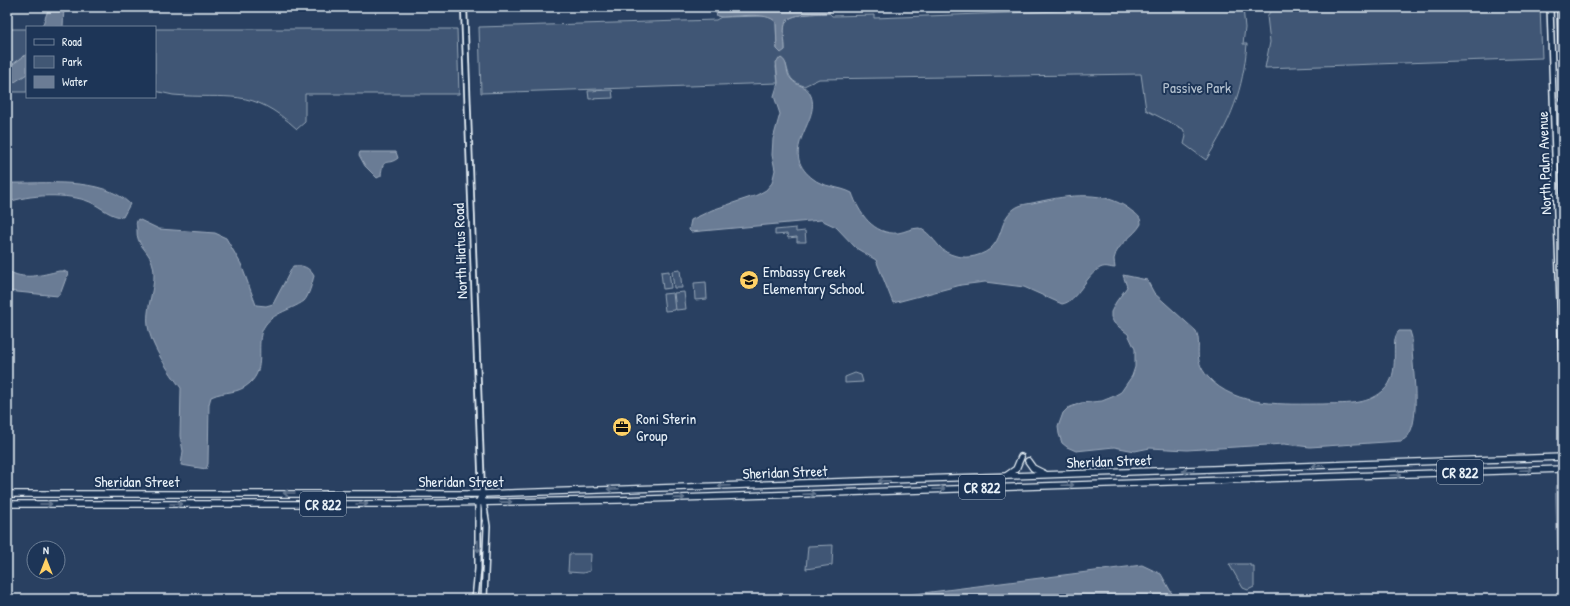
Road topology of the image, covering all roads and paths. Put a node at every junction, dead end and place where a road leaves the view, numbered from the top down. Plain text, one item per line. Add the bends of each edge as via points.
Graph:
1 (464, 7) edge
2 (1550, 7) edge
3 (1560, 7) edge
4 (1563, 99) edge
5 (1563, 391) edge
6 (1021, 457) dead end
7 (1563, 457) edge
8 (1028, 461) dead end
9 (1563, 469) edge
10 (1049, 475) junction
11 (1005, 477) junction
12 (833, 482) junction
13 (639, 488) junction
14 (833, 493) junction
15 (7, 494) edge
16 (482, 494) junction
17 (640, 499) junction
18 (481, 503) junction
19 (7, 504) edge
20 (475, 599) edge
21 (484, 599) edge

1 - 16 street, North Hiatus Road
2 - 5 main road, North Palm Avenue
3 - 4 main road, North Palm Avenue
6 - 11 main road via 1016,469
7 -> 10 main road, Sheridan Street / CR 822
8 - 10 main road via 1033,468
14 -> 9 main road, Sheridan Street / CR 822
10 - 11 main road, Sheridan Street / CR 822
11 -> 12 main road, Sheridan Street / CR 822
12 -> 13 main road, Sheridan Street / CR 822
12 - 14 main road
13 -> 16 main road, Sheridan Street / CR 822
13 - 17 main road
17 -> 14 main road, Sheridan Street / CR 822
16 -> 15 main road, Sheridan Street / CR 822
16 - 18 main road, North Hiatus Road
18 -> 17 main road, Sheridan Street / CR 822
19 -> 18 main road, Sheridan Street / CR 822
18 -> 20 main road, North Hiatus Road
18 - 21 main road, North Hiatus Road via 487,526

